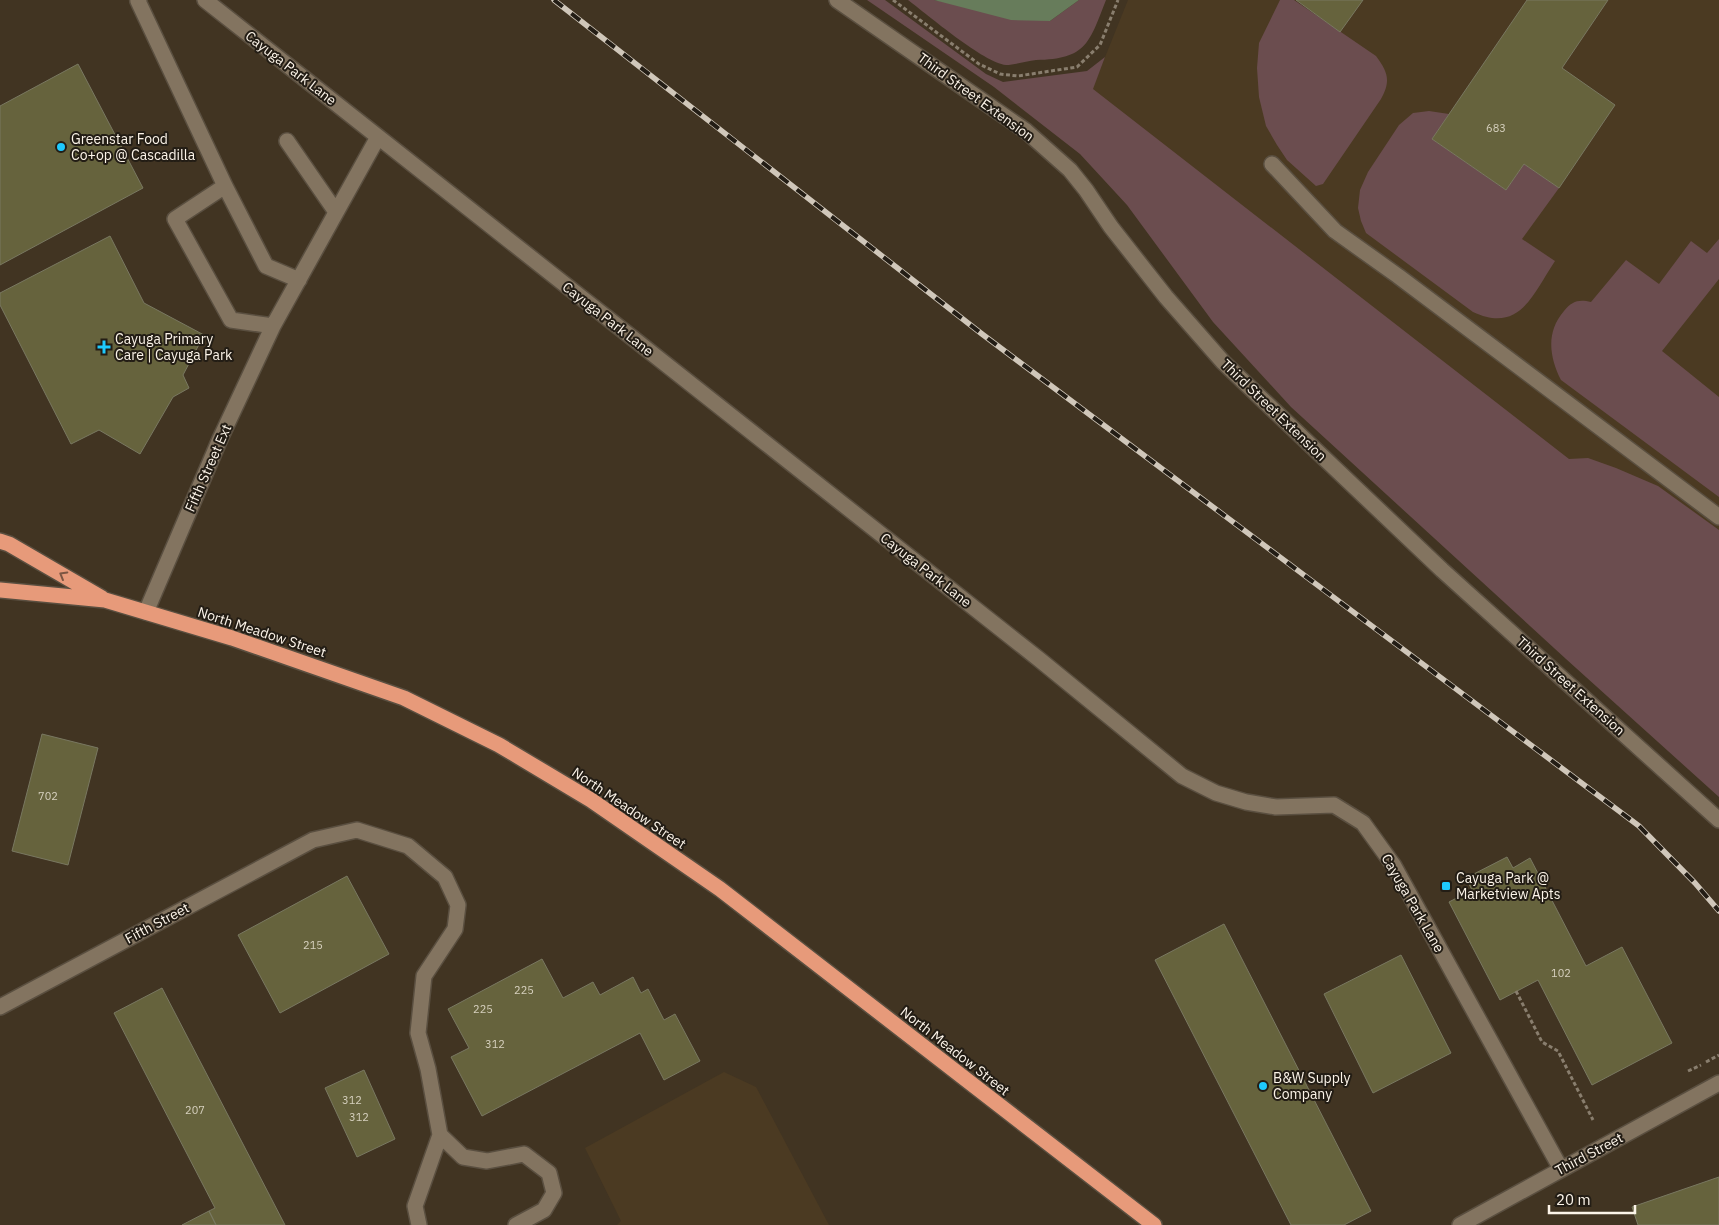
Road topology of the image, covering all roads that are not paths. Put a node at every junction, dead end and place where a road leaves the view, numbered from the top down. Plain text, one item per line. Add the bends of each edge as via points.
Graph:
1 (139, 0) edge
2 (205, 0) edge
3 (837, 0) edge
4 (378, 136) junction
5 (287, 141) dead end
6 (1272, 164) dead end
7 (224, 186) junction
8 (336, 212) junction
9 (299, 280) junction
10 (273, 326) junction
11 (1719, 516) edge
12 (0, 541) edge
13 (0, 590) edge
14 (105, 600) junction
15 (146, 612) junction
16 (1719, 820) edge
17 (0, 1007) edge
18 (1719, 1083) edge
19 (440, 1135) junction
20 (1561, 1169) junction
21 (419, 1225) edge
22 (516, 1225) edge
23 (1154, 1225) edge
24 (1460, 1225) edge

1 - 7 street
2 - 4 street, Cayuga Park Lane
3 - 16 street, Third Street Extension via 1026,131 1070,170 1166,298 1222,362 1442,570
4 - 8 street, Fifth Street Ext
4 - 20 street, Cayuga Park Lane via 1182,776 1216,793 1246,802 1276,807 1334,805 1363,823 1394,866
5 - 8 street
6 - 11 street via 1335,231
7 - 9 street via 266,266
7 - 10 street via 175,218 231,320
8 - 9 street, Fifth Street Ext
9 - 10 street, Fifth Street Ext
10 - 15 street, Fifth Street Ext via 220,439
14 -> 12 highway
13 - 14 highway, North Meadow Street
14 - 15 highway, North Meadow Street
15 - 23 highway, North Meadow Street via 232,638 404,698 500,746 592,800 743,907
17 - 19 street, Fifth Street via 313,840 357,830 408,846 445,877 458,906 455,929 424,976 418,1032
18 - 20 street, Third Street
19 - 21 street via 416,1206
19 - 22 street via 463,1157 487,1161 524,1154 549,1173 554,1193 544,1210
20 - 24 street, Third Street

